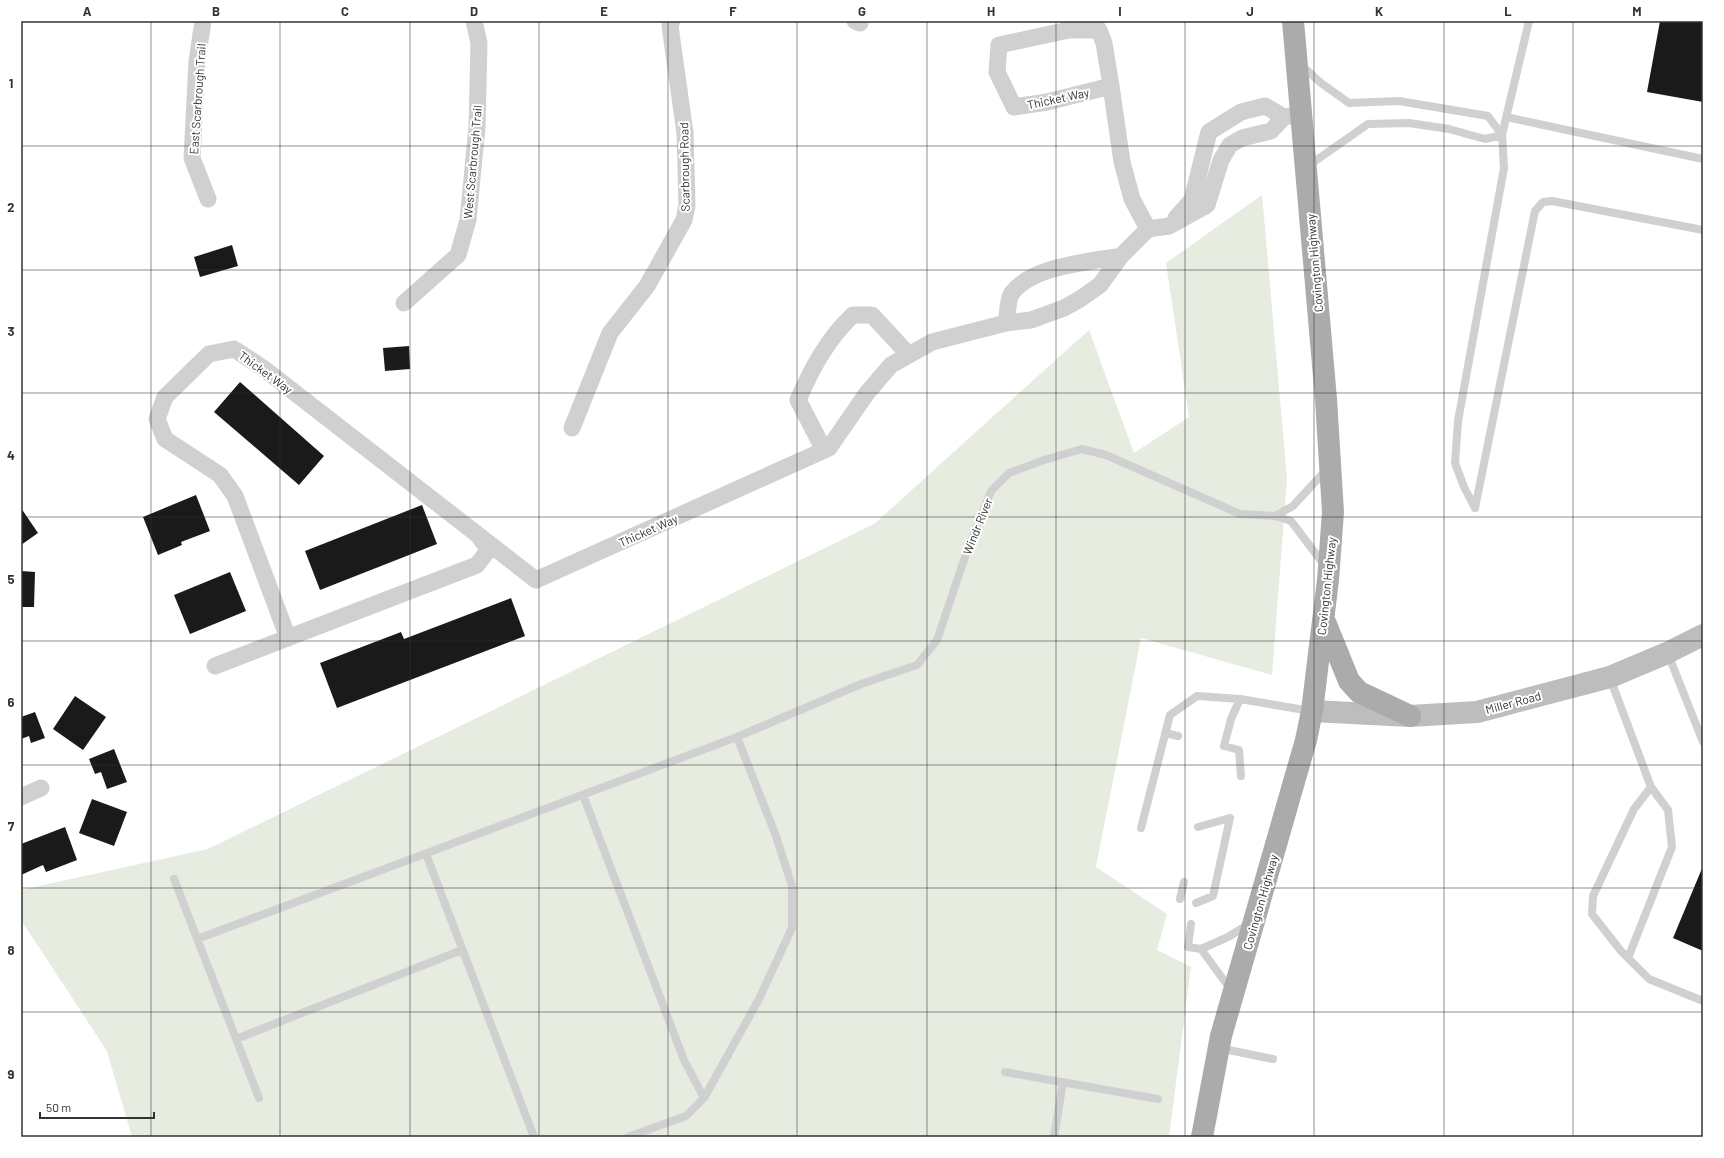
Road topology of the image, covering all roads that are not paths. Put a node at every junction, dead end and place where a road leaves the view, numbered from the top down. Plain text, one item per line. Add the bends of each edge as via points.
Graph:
1 (203, 21) edge
2 (474, 21) edge
3 (672, 21) edge
4 (1293, 21) edge
5 (1529, 21) edge
6 (1296, 61) junction
7 (1111, 86) junction
8 (1293, 116) junction
9 (1506, 117) junction
10 (1502, 135) junction
11 (1703, 159) edge
12 (1305, 168) junction
13 (208, 199) dead end
14 (1169, 226) junction
15 (1148, 229) junction
16 (1703, 230) edge
17 (1121, 256) junction
18 (404, 303) dead end
19 (1006, 323) junction
20 (909, 355) junction
21 (572, 428) dead end
22 (824, 450) junction
23 (1330, 465) junction
24 (1274, 516) junction
25 (480, 538) junction
26 (1329, 572) junction
27 (1323, 619) junction
28 (1703, 635) edge
29 (288, 638) junction
30 (1667, 653) junction
31 (216, 666) dead end
32 (1610, 677) junction
33 (1240, 698) junction
34 (1312, 711) junction
35 (1410, 716) junction
36 (1165, 733) junction
37 (1178, 736) dead end
38 (737, 737) junction
39 (1703, 742) edge
40 (1241, 776) dead end
41 (1651, 786) junction
42 (41, 788) dead end
43 (583, 795) junction
44 (21, 797) edge
45 (1198, 827) dead end
46 (1141, 828) dead end
47 (426, 854) junction
48 (174, 879) dead end
49 (1184, 882) dead end
50 (1180, 898) dead end
51 (1196, 903) dead end
52 (1254, 921) junction
53 (1191, 924) dead end
54 (197, 939) junction
55 (1201, 949) junction
56 (462, 950) junction
57 (1628, 958) junction
58 (1233, 994) junction
59 (1703, 1001) edge
60 (236, 1039) junction
61 (1219, 1048) junction
62 (1273, 1059) dead end
63 (1005, 1072) dead end
64 (1063, 1082) junction
65 (259, 1098) dead end
66 (704, 1098) junction
67 (1158, 1099) dead end
68 (534, 1137) edge
69 (628, 1137) edge
70 (1054, 1137) edge
71 (1202, 1137) edge

1 - 13 street, East Scarbrough Trail via 197,61 192,158
2 - 18 street, West Scarbrough Trail via 479,43 477,127 468,220 458,255
3 - 21 street, Scarbrough Road via 670,26 685,133 687,205 684,220 647,286 610,333
4 - 6 main road, Covington Highway
5 - 9 lane
6 - 8 main road, Covington Highway
6 - 10 lane via 1349,103 1399,101 1488,116
7 - 7 street, Thicket Way via 1104,43 1099,30 1069,30 999,45 997,72 1014,107 1047,102
7 - 15 street, Thicket Way via 1122,162 1132,199
8 - 12 main road, Covington Highway
8 - 14 street via 1271,131 1242,138 1230,145 1221,160 1207,205
8 - 14 street via 1265,106 1241,112 1209,132 1192,200
9 - 10 lane
9 - 11 lane
10 - 12 lane via 1485,139 1450,129 1409,123 1368,124
10 - 16 lane via 1504,168 1458,421 1455,463 1475,508 1535,211 1543,202 1552,201
12 - 23 main road, Covington Highway
14 - 15 street
15 - 17 street, Thicket Way
17 - 19 street, Thicket Way via 1100,284 1080,299 1031,320
17 - 19 street via 1049,270 1022,283 1011,294
19 - 20 street, Thicket Way via 932,342
20 - 22 street, Thicket Way via 891,365 867,393 829,448
20 - 22 street via 872,315 853,315 839,327 812,368 798,400
22 - 25 street, Thicket Way via 536,580
23 - 24 lane via 1294,506
23 - 26 main road, Covington Highway via 1333,512
24 - 26 lane via 1291,521
24 - 38 lane, Windr River via 1240,514 1106,455 1082,449 1009,473 991,491 966,554 937,640 917,665 861,684
25 - 29 street via 489,549 477,564
25 - 29 street, Thicket Way via 264,368 234,348 209,354 165,397 157,419 165,438 220,475 235,496
26 - 27 main road, Covington Highway
27 - 34 main road, Covington Highway
27 - 35 main road via 1349,681 1359,692
28 - 30 street, Miller Road
29 - 31 street
30 - 32 street, Miller Road
30 - 39 lane
32 - 35 street, Miller Road via 1477,712
32 - 41 lane
33 - 34 lane
33 - 36 lane via 1197,696 1170,715
33 - 40 lane via 1224,746 1238,750
34 - 35 street, Miller Road
34 - 52 main road, Covington Highway
36 - 37 lane
36 - 46 lane
38 - 43 lane, Windr River
38 - 66 lane via 776,836 792,886 792,928 759,999
41 - 57 lane via 1668,810 1672,847
41 - 57 lane via 1634,809 1594,896 1592,914
42 - 44 street
43 - 47 lane, Windr River
43 - 66 lane via 684,1060
45 - 51 lane via 1230,818 1213,896
47 - 54 lane, Windr River
47 - 56 lane
48 - 54 lane
49 - 50 lane
52 - 55 lane via 1228,937
52 - 58 main road, Covington Highway
53 - 55 lane via 1188,947
54 - 60 lane
55 - 58 lane
56 - 60 lane
56 - 68 lane
57 - 59 lane via 1649,979
58 - 61 main road, Covington Highway
60 - 65 lane
61 - 62 lane
61 - 71 main road, Covington Highway
63 - 64 lane
64 - 67 lane
64 - 70 lane
66 - 69 lane via 686,1116

